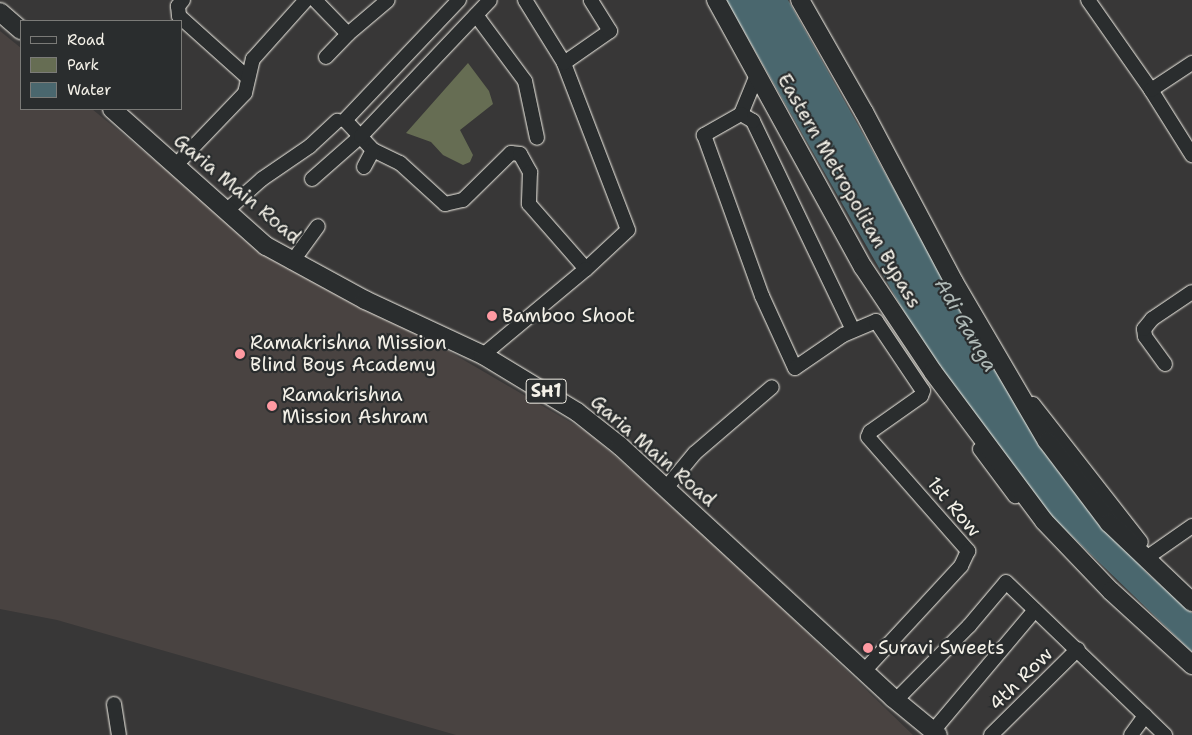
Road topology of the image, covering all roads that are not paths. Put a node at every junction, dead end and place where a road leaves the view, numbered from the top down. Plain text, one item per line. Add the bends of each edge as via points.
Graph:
1 (183, 0) edge
2 (306, 0) edge
3 (315, 0) edge
4 (388, 0) edge
5 (459, 0) edge
6 (490, 0) edge
7 (525, 0) edge
8 (591, 0) edge
9 (716, 0) edge
10 (800, 0) edge
11 (1088, 0) edge
12 (0, 12) edge
13 (476, 15) junction
14 (20, 29) edge
15 (348, 34) junction
16 (326, 57) dead end
17 (1192, 62) edge
18 (564, 63) junction
19 (757, 75) junction
20 (248, 78) junction
21 (1151, 90) junction
22 (113, 110) edge
23 (741, 114) junction
24 (337, 121) dead end
25 (362, 136) junction
26 (537, 138) dead end
27 (373, 150) junction
28 (1192, 154) edge
29 (175, 166) junction
30 (364, 167) dead end
31 (312, 178) dead end
32 (226, 211) junction
33 (318, 226) dead end
34 (292, 262) junction
35 (586, 269) junction
36 (1192, 292) edge
37 (853, 330) junction
38 (994, 353) junction
39 (483, 355) junction
40 (921, 355) junction
41 (1166, 364) dead end
42 (772, 387) dead end
43 (666, 488) junction
44 (1192, 526) edge
45 (1152, 554) junction
46 (1192, 590) edge
47 (1192, 602) edge
48 (1035, 610) junction
49 (1078, 649) junction
50 (1192, 665) edge
51 (865, 670) junction
52 (1192, 674) edge
53 (896, 700) junction
54 (114, 704) dead end
55 (1145, 716) junction
56 (936, 733) edge
57 (118, 735) edge
58 (991, 735) edge
59 (1131, 735) edge
60 (1165, 735) edge

1 - 20 street via 178,6 179,16
2 - 20 street via 263,45 253,59
3 - 15 street
4 - 15 street
5 - 25 street via 345,120
6 - 13 street
7 - 18 street
8 - 18 street via 610,31
9 - 19 main road, Eastern Metropolitan Bypass
10 - 38 main road
11 - 21 street
12 - 14 main road
13 - 25 street
13 - 26 street via 525,81
15 - 16 street
17 - 21 street
18 - 35 street via 628,230
19 - 23 street
19 - 40 main road, Eastern Metropolitan Bypass via 863,267
20 - 29 street via 245,93
21 - 28 street
22 - 29 main road, Garia Main Road / SH1
23 - 37 street via 753,121
23 - 37 street via 704,135 785,351 795,368
24 - 32 street
25 - 27 street
25 - 31 street
27 - 30 street
27 - 35 street via 400,163 445,204 463,200 511,154 520,154 530,172 529,204
29 - 32 main road, Garia Main Road / SH1
32 - 34 main road, Garia Main Road / SH1 via 266,246
33 - 34 street
34 - 39 main road, Garia Main Road / SH1
35 - 39 street
36 - 41 street via 1152,319 1144,329 1144,336
37 - 51 street, 1st Row via 876,321 881,324 923,393 868,435 869,440 968,551 961,566
38 - 45 street via 1119,518
38 - 47 main road via 1047,441 1110,523
39 - 43 main road, Garia Main Road / SH1 via 577,412
40 - 50 main road, Eastern Metropolitan Bypass via 1044,521 1111,591
40 - 52 street via 926,375 1044,532 1092,582
42 - 43 street via 696,453
43 - 51 main road, Garia Main Road / SH1
44 - 45 street
45 - 46 street
48 - 49 street
48 - 53 street via 1006,582 969,626
48 - 56 street
49 - 55 street
49 - 58 street, 4th Row
51 - 53 main road, Garia Main Road / SH1
53 - 56 main road, Garia Main Road / SH1
54 - 57 street
55 - 59 street
55 - 60 street

